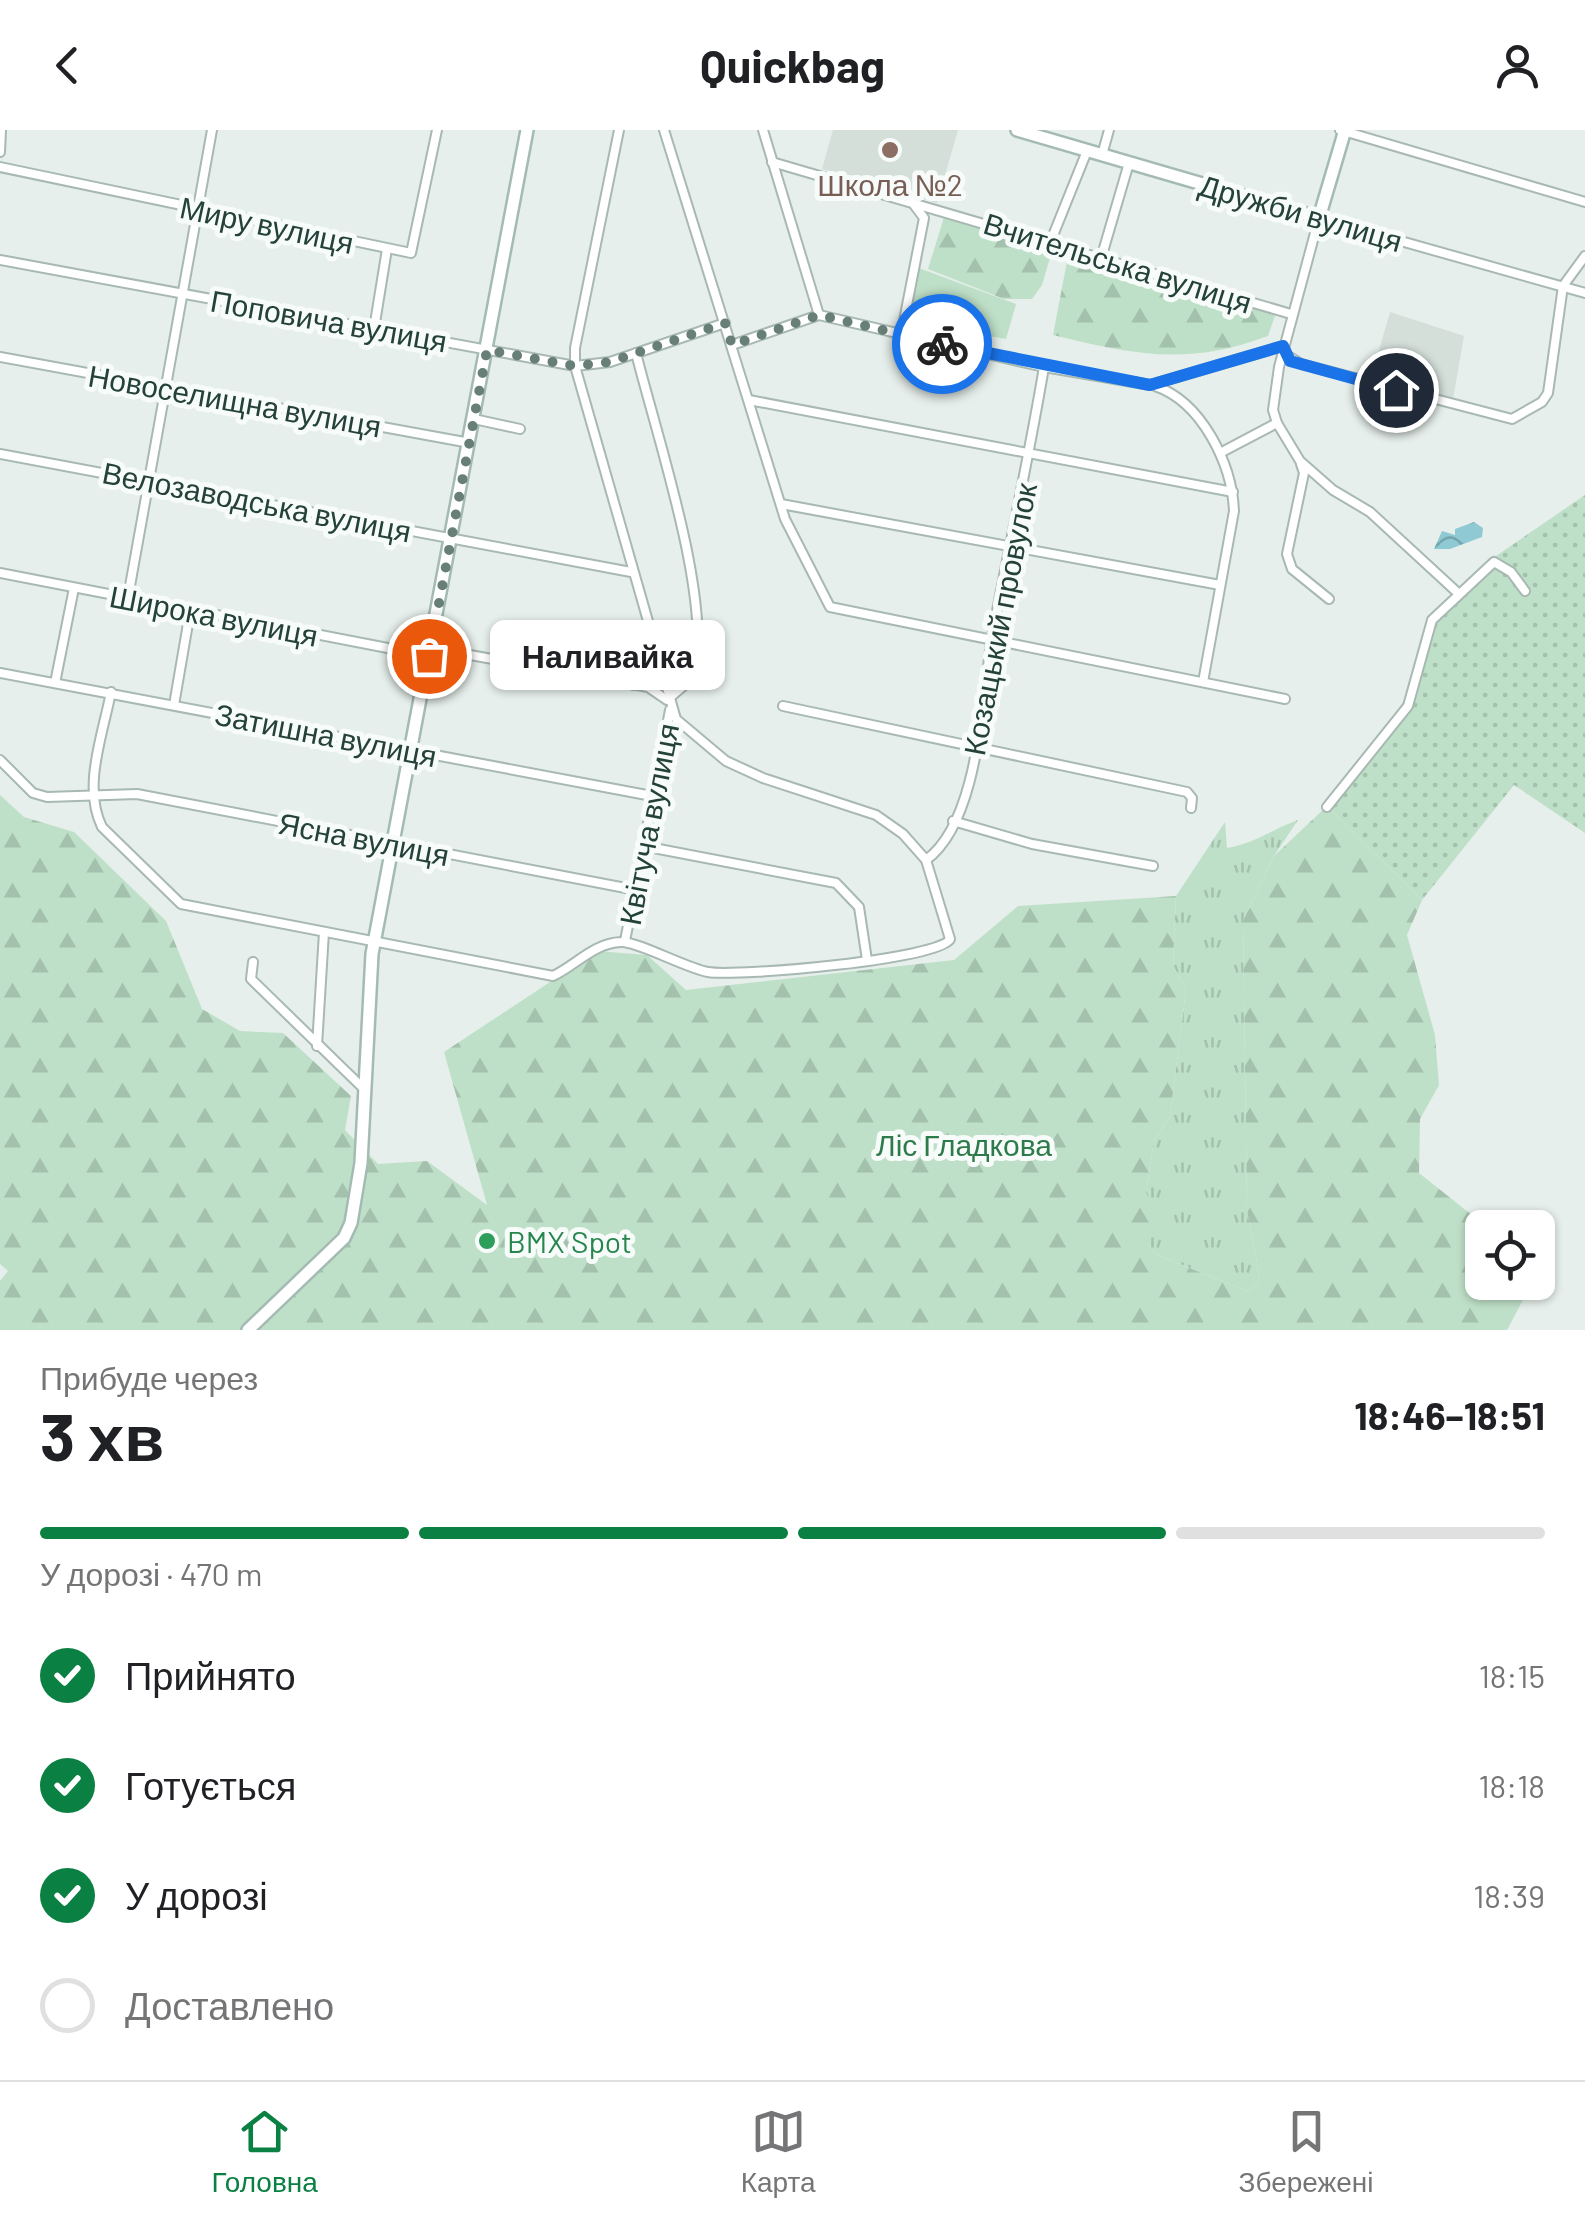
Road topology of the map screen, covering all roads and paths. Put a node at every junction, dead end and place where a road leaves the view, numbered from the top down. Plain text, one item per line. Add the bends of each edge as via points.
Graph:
1 (1, 130) edge
2 (212, 130) edge
3 (437, 130) edge
4 (527, 130) edge
5 (620, 130) edge
6 (664, 130) edge
7 (763, 130) edge
8 (1017, 130) edge
9 (1109, 130) edge
10 (1343, 130) edge
11 (0, 152) edge
12 (1086, 152) junction
13 (1102, 155) junction
14 (772, 162) junction
15 (1129, 163) junction
16 (0, 167) edge
17 (912, 202) junction
18 (1585, 202) edge
19 (197, 211) junction
20 (1318, 218) junction
21 (1050, 243) junction
22 (387, 249) junction
23 (1102, 256) junction
24 (1585, 256) edge
25 (0, 260) edge
26 (1564, 286) junction
27 (1585, 292) edge
28 (184, 294) junction
29 (1290, 314) junction
30 (819, 315) junction
31 (725, 323) junction
32 (374, 329) junction
33 (901, 336) junction
34 (732, 345) junction
35 (487, 350) junction
36 (1284, 350) junction
37 (636, 354) junction
38 (2, 360) edge
39 (575, 366) junction
40 (1044, 367) junction
41 (1150, 385) junction
42 (168, 386) junction
43 (749, 400) junction
44 (474, 419) junction
45 (1277, 424) junction
46 (520, 429) dead end
47 (470, 443) junction
48 (1030, 453) junction
49 (1220, 453) junction
50 (0, 454) edge
51 (1300, 461) junction
52 (152, 481) junction
53 (1233, 492) junction
54 (781, 504) junction
55 (452, 538) junction
56 (1011, 547) junction
57 (0, 572) edge
58 (631, 572) junction
59 (1220, 585) junction
60 (74, 588) junction
61 (1524, 592) dead end
62 (1460, 594) junction
63 (128, 597) junction
64 (1329, 599) dead end
65 (190, 612) junction
66 (647, 629) junction
67 (992, 640) junction
68 (430, 652) junction
69 (0, 673) edge
70 (1203, 682) junction
71 (55, 684) junction
72 (633, 685) junction
73 (111, 692) junction
74 (1285, 699) dead end
75 (669, 704) junction
76 (174, 705) junction
77 (784, 706) dead end
78 (978, 747) junction
79 (411, 750) junction
80 (0, 760) edge
81 (92, 794) junction
82 (652, 796) junction
83 (1327, 807) dead end
84 (1191, 808) dead end
85 (953, 822) junction
86 (393, 843) junction
87 (644, 846) junction
88 (926, 860) junction
89 (1153, 866) dead end
90 (636, 890) junction
91 (324, 932) junction
92 (626, 941) junction
93 (374, 942) junction
94 (867, 960) junction
95 (253, 962) dead end
96 (317, 1046) junction
97 (365, 1089) junction
98 (248, 1330) edge

1 - 11 street
2 - 19 street
3 - 22 street, Миру вулиця via 411,253
4 - 35 street
5 - 39 street
6 - 31 street
7 - 14 street
8 - 12 street, Дружби вулиця
9 - 13 street
10 - 18 street
10 - 20 street
12 - 13 street, Дружби вулиця
12 - 21 street
13 - 15 street, Дружби вулиця
14 - 17 street, Вчительська вулиця
14 - 30 street
15 - 20 street, Дружби вулиця
15 - 23 street
16 - 19 street, Миру вулиця
17 - 21 street, Вчительська вулиця
17 - 33 street via 924,218
19 - 22 street, Миру вулиця
19 - 28 street
20 - 26 street, Дружби вулиця
20 - 29 street
21 - 23 street, Вчительська вулиця
22 - 32 street
23 - 29 street, Вчительська вулиця
24 - 26 street
25 - 28 street, Поповича вулиця
26 - 27 street, Дружби вулиця
26 - 36 street via 1548,393 1512,419 1301,364
28 - 32 street, Поповича вулиця
28 - 42 street
29 - 36 street
30 - 33 street
30 - 34 street
31 - 34 street
31 - 37 street
32 - 35 street, Поповича вулиця
33 - 40 street
34 - 43 street
35 - 39 street, Поповича вулиця
35 - 44 street
36 - 41 street
36 - 45 street via 1273,410
37 - 39 street
37 - 75 street via 699,630 694,677
38 - 42 street, Новоселищна вулиця
39 - 58 street
40 - 41 street
40 - 48 street, Козацький провулок
41 - 49 street via 1190,408
42 - 47 street, Новоселищна вулиця
42 - 52 street
43 - 48 street
43 - 54 street
44 - 46 street
44 - 47 street
45 - 49 street
45 - 51 street
47 - 55 street
48 - 53 street
48 - 56 street, Козацький провулок
49 - 53 street
50 - 52 street, Велозаводська вулиця
51 - 62 street via 1370,512
51 - 64 street via 1304,474 1287,554 1292,569
52 - 55 street, Велозаводська вулиця
52 - 63 street
53 - 59 street
54 - 56 street
54 - 67 street via 834,610
55 - 58 street, Велозаводська вулиця
55 - 68 street
56 - 59 street
56 - 67 street, Козацький провулок
57 - 60 street, Широка вулиця
58 - 66 street
59 - 70 street
60 - 63 street, Широка вулиця
60 - 71 street
61 - 62 street via 1494,562
62 - 83 street via 1432,620 1408,706
63 - 65 street, Широка вулиця
65 - 68 street, Широка вулиця
65 - 76 street
66 - 72 street
66 - 75 street
67 - 70 street
67 - 78 street, Козацький провулок
68 - 72 street, Широка вулиця
68 - 79 street
69 - 71 street, Затишна вулиця
70 - 74 street
71 - 73 street, Затишна вулиця
72 - 75 street, Широка вулиця
73 - 76 street, Затишна вулиця
73 - 81 street
75 - 82 street, Квітуча вулиця
75 - 88 street via 726,761 876,814
76 - 79 street, Затишна вулиця
77 - 78 street
78 - 84 street via 1187,792
78 - 85 street, Козацький провулок
79 - 82 street, Затишна вулиця
79 - 86 street
80 - 81 street, Ясна вулиця via 33,793
81 - 86 street, Ясна вулиця via 137,794
81 - 91 street via 102,827 181,904
82 - 87 street, Квітуча вулиця
85 - 88 street, Козацький провулок
85 - 89 street
86 - 90 street, Ясна вулиця
86 - 93 street
87 - 90 street, Квітуча вулиця
87 - 94 street via 836,884 859,906
88 - 94 street via 950,940 941,949
90 - 92 street, Квітуча вулиця
91 - 93 street
91 - 96 street
92 - 93 street via 602,945 553,976
92 - 94 street via 710,972
93 - 97 street
95 - 96 street via 251,979
96 - 97 street
97 - 98 street via 352,1224

